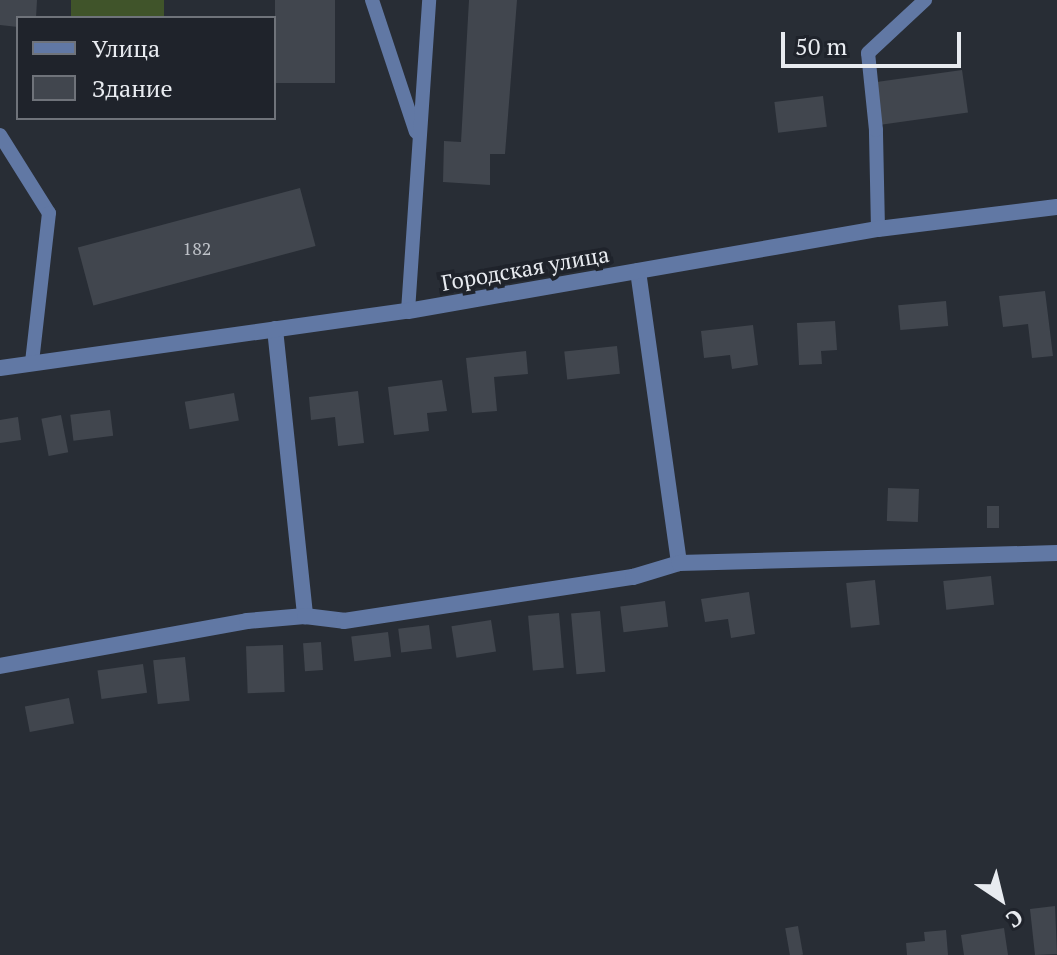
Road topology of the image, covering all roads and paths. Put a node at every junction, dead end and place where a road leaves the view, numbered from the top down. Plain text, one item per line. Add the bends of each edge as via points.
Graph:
1 (372, 0) edge
2 (429, 0) edge
3 (925, 0) edge
4 (0, 135) edge
5 (419, 140) junction
6 (1057, 207) edge
7 (878, 229) junction
8 (638, 271) junction
9 (408, 311) junction
10 (275, 329) junction
11 (32, 363) junction
12 (0, 368) edge
13 (1057, 553) edge
14 (679, 563) junction
15 (305, 616) junction
16 (0, 666) edge

1 - 5 lane
2 - 5 lane
3 - 7 lane via 868,53
4 - 11 lane via 49,213
5 - 9 lane
6 - 7 street, Городская улица
7 - 8 street, Городская улица
8 - 9 street, Городская улица
8 - 14 street
9 - 10 street, Городская улица
10 - 11 street, Городская улица
10 - 15 street
11 - 12 street, Городская улица
13 - 14 street
14 - 15 street via 633,577 344,621
15 - 16 street via 247,621

